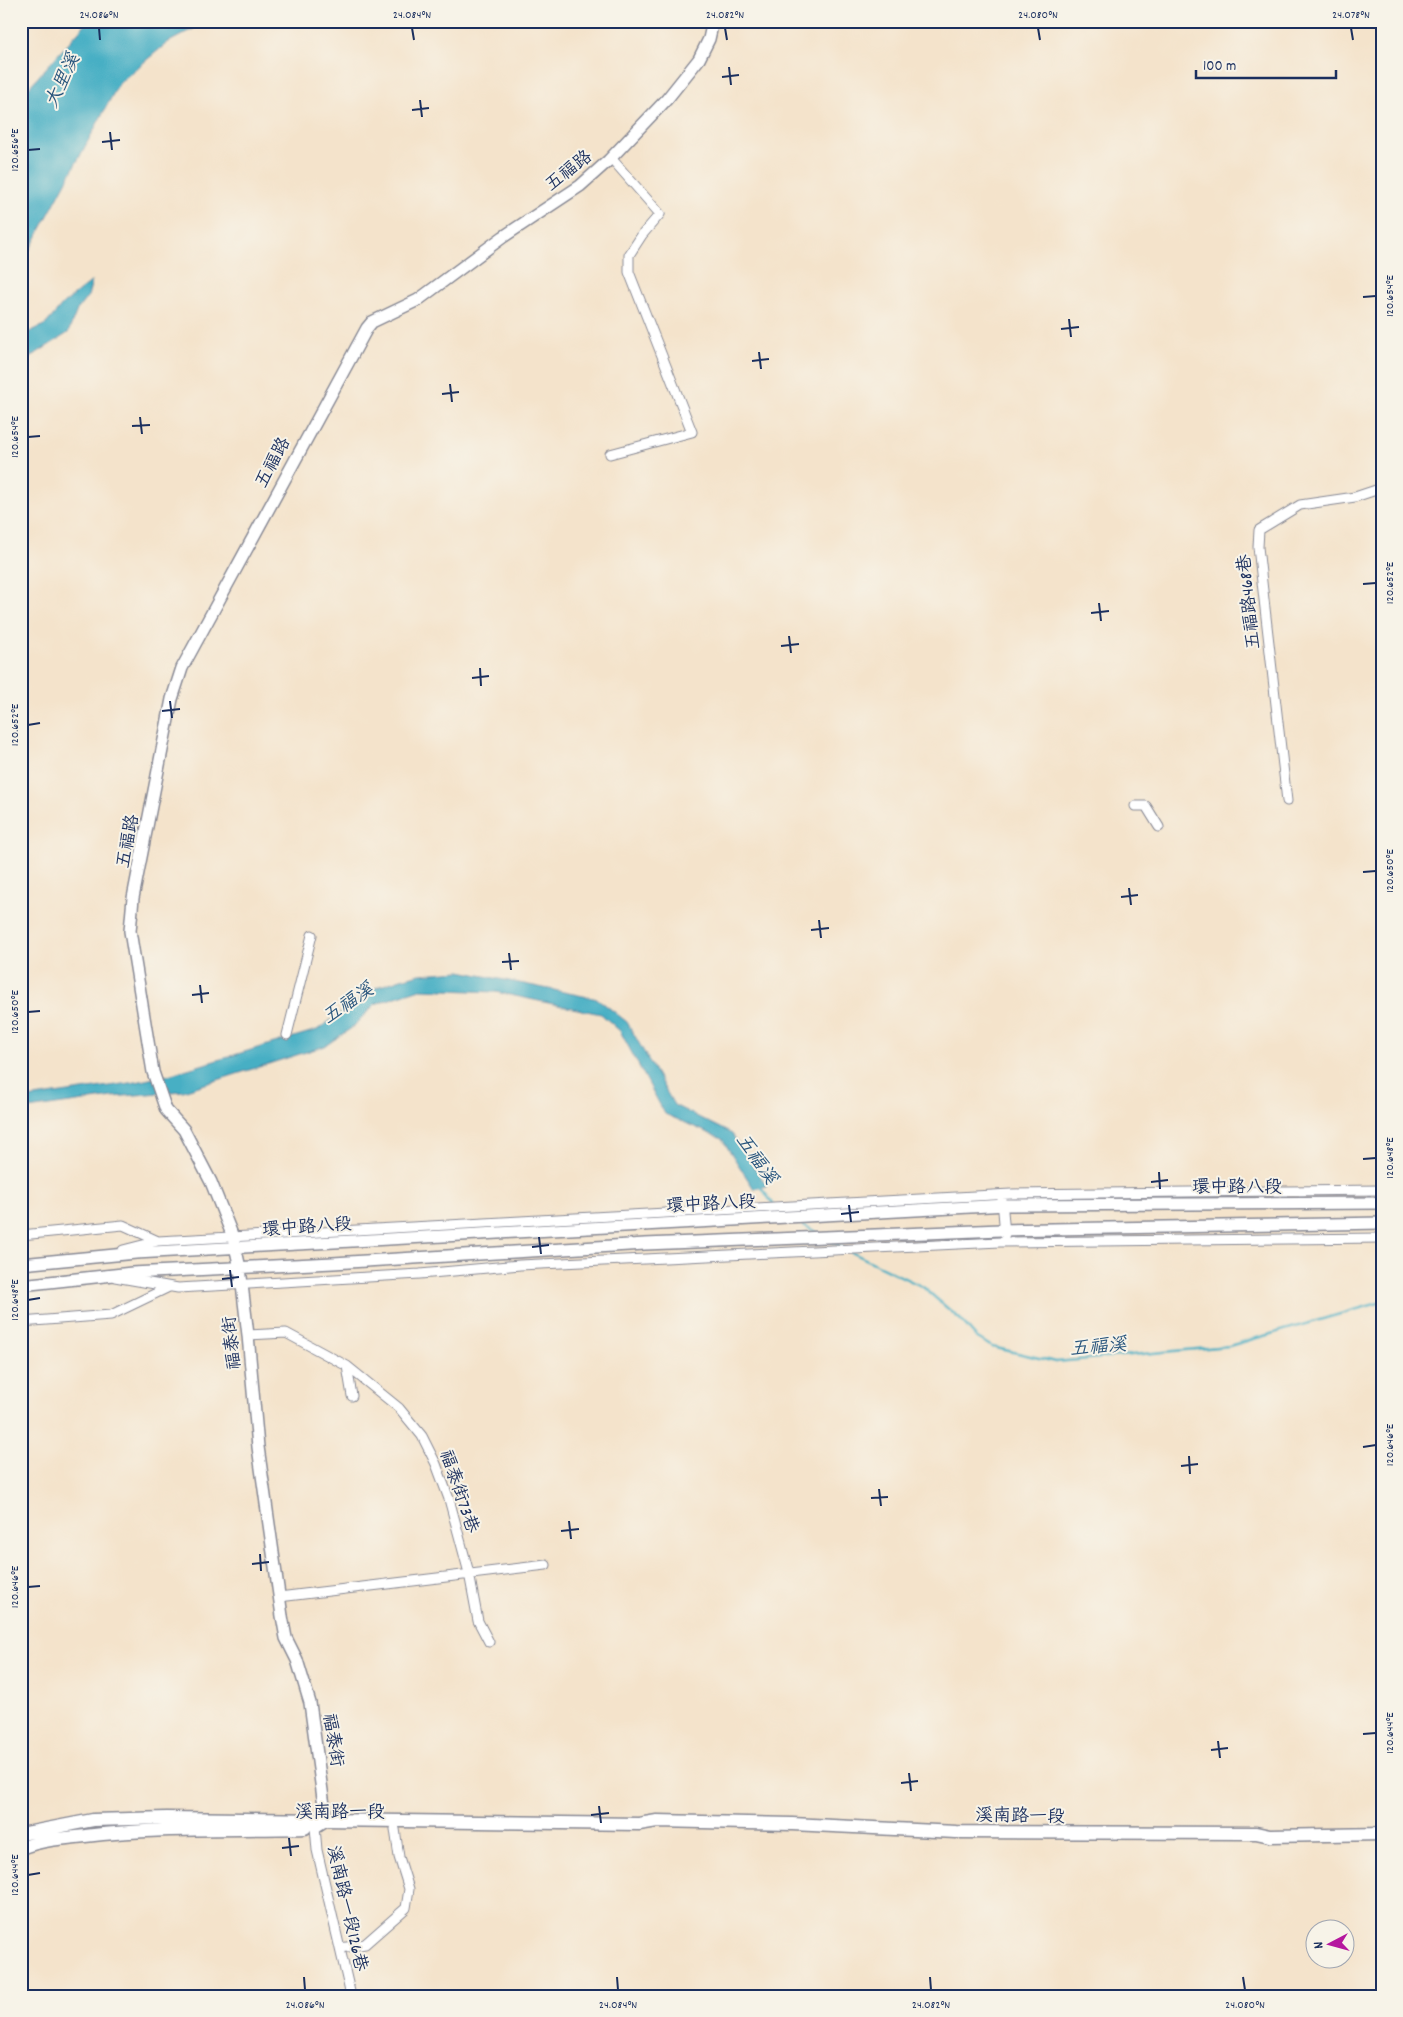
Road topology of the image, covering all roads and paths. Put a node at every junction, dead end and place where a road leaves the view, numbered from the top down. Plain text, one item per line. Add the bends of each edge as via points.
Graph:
1 (713, 21) edge
2 (611, 158) junction
3 (610, 454) dead end
4 (1382, 488) edge
5 (1287, 801) dead end
6 (1135, 806) dead end
7 (1159, 827) dead end
8 (312, 935) dead end
9 (287, 1035) dead end
10 (163, 1103) joint
11 (1382, 1190) edge
12 (1002, 1200) junction
13 (1382, 1203) edge
14 (1382, 1223) edge
15 (1005, 1230) junction
16 (21, 1234) edge
17 (1382, 1238) edge
18 (158, 1241) junction
19 (1006, 1242) junction
20 (234, 1243) junction
21 (103, 1256) junction
22 (24, 1264) edge
23 (240, 1268) junction
24 (104, 1276) junction
25 (242, 1283) junction
26 (26, 1284) edge
27 (169, 1287) junction
28 (21, 1322) edge
29 (248, 1335) junction
30 (347, 1366) junction
31 (352, 1396) dead end
32 (546, 1565) dead end
33 (468, 1573) junction
34 (279, 1597) junction
35 (489, 1642) dead end
36 (326, 1820) junction
37 (391, 1826) junction
38 (315, 1828) junction
39 (21, 1834) edge
40 (1382, 1834) edge
41 (21, 1848) edge
42 (341, 1948) junction
43 (351, 1996) edge

1 - 2 street, 五福路 via 699,59 667,99
2 - 3 street via 660,214 628,255 629,272 692,432
2 - 10 street, 五福路 via 580,186 503,237 418,300 372,322 182,668 172,699 133,898 130,931 153,1072
4 - 5 street, 五福路468巷 via 1355,497 1300,505 1259,530 1258,547
6 - 7 street via 1146,806
8 - 9 street
10 - 20 street, 福泰街 via 184,1130 211,1182
11 - 12 street, 環中路八段
12 - 13 street, 環中路八段
12 - 15 street
12 - 20 street, 環中路八段 via 824,1215
12 - 20 street, 環中路八段 via 757,1207
14 - 15 street
15 - 19 street
15 - 23 street via 645,1244
16 - 18 street, 環中路八段 via 123,1224
17 - 19 street
18 - 20 street, 環中路八段
18 - 21 street, 環中路八段
19 - 25 street via 520,1265 420,1274
20 - 21 street, 環中路八段
20 - 23 street, 福泰街
21 - 22 street, 環中路八段
23 - 24 street
23 - 25 street, 福泰街
24 - 26 street
24 - 27 street
25 - 27 street
25 - 29 street, 福泰街
27 - 28 street via 111,1315
29 - 30 street, 福泰街73巷 via 286,1333
29 - 34 street, 福泰街 via 258,1447
30 - 31 street
30 - 33 street, 福泰街73巷 via 399,1408 422,1436 449,1499
32 - 33 street
33 - 34 street
33 - 35 street, 福泰街73巷 via 478,1621
34 - 36 street, 福泰街 via 286,1638 297,1660 310,1703
36 - 37 main road, 溪南路一段
36 - 38 street
36 - 39 main road, 溪南路一段 via 93,1820
37 - 38 main road, 溪南路一段
37 - 40 main road, 溪南路一段 via 639,1824 657,1821 956,1832 1256,1833 1270,1836
37 - 42 street via 409,1889 406,1908 365,1944
38 - 41 main road, 溪南路一段 via 130,1831 63,1838
38 - 42 street, 溪南路一段126巷
42 - 43 street, 溪南路一段126巷

